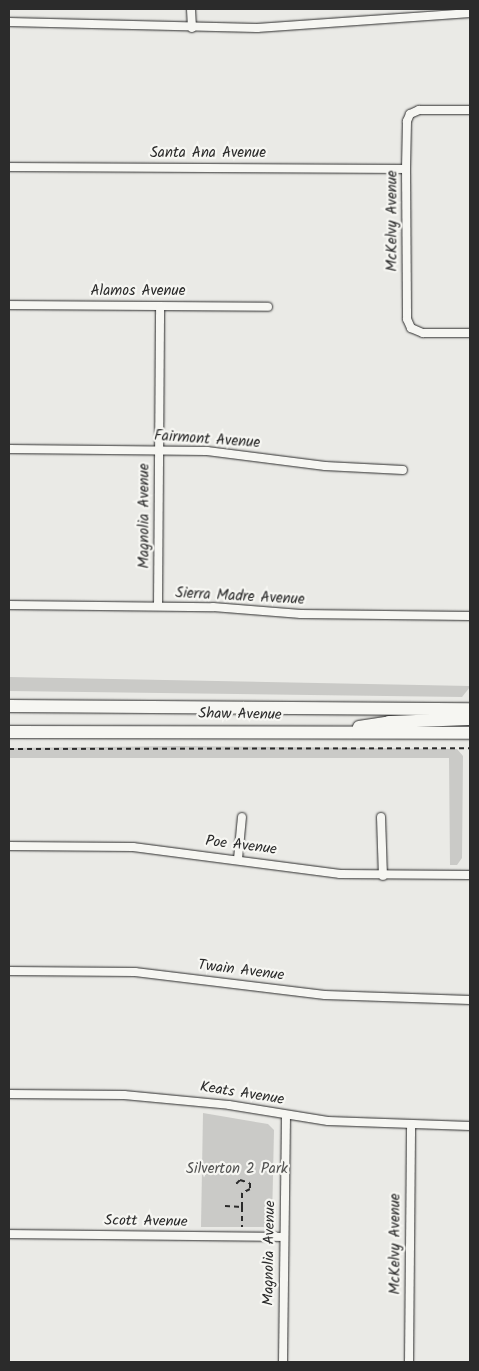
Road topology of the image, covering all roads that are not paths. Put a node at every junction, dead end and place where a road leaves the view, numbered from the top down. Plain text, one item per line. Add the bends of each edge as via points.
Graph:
1 (191, 9) edge
2 (470, 13) edge
3 (9, 22) edge
4 (192, 28) junction
5 (470, 110) edge
6 (9, 167) edge
7 (406, 169) junction
8 (9, 305) edge
9 (160, 306) junction
10 (268, 306) dead end
11 (470, 333) edge
12 (9, 449) edge
13 (159, 450) junction
14 (403, 470) dead end
15 (9, 605) edge
16 (158, 606) junction
17 (470, 616) edge
18 (9, 706) edge
19 (470, 710) edge
20 (470, 719) edge
21 (9, 732) edge
22 (332, 733) junction
23 (470, 734) edge
24 (242, 817) dead end
25 (381, 817) dead end
26 (9, 846) edge
27 (238, 859) junction
28 (470, 875) edge
29 (383, 876) junction
30 (9, 971) edge
31 (470, 1000) edge
32 (9, 1094) edge
33 (286, 1115) junction
34 (411, 1125) junction
35 (470, 1126) edge
36 (9, 1234) edge
37 (284, 1237) junction
38 (283, 1362) edge
39 (409, 1362) edge

1 - 4 street
2 - 4 street via 325,25
3 - 4 street
5 - 7 street, McKelvy Avenue via 419,110 410,114
6 - 7 street, Santa Ana Avenue
7 - 11 street, McKelvy Avenue via 407,319 411,328 423,333
8 - 9 street, Alamos Avenue
9 - 10 street, Alamos Avenue
9 - 13 street, Magnolia Avenue
12 - 13 street, Fairmont Avenue
13 - 14 street, Fairmont Avenue via 239,454 367,470
13 - 16 street, Magnolia Avenue
15 - 16 street, Sierra Madre Avenue
16 - 17 street, Sierra Madre Avenue via 301,614
18 - 19 main road, Shaw Avenue
20 - 22 main road via 388,722
21 - 22 main road, Shaw Avenue
22 - 23 main road, Shaw Avenue
24 - 27 street
25 - 29 street
26 - 27 street, Poe Avenue via 133,847
27 - 29 street, Poe Avenue via 340,874
28 - 29 street, Poe Avenue
30 - 31 street, Twain Avenue via 135,972 325,995
32 - 33 street, Keats Avenue via 124,1095 185,1100
33 - 34 street, Keats Avenue via 328,1121
33 - 37 street, Magnolia Avenue
34 - 35 street, Keats Avenue
34 - 39 street, McKelvy Avenue
36 - 37 street, Scott Avenue
37 - 38 street, Magnolia Avenue

